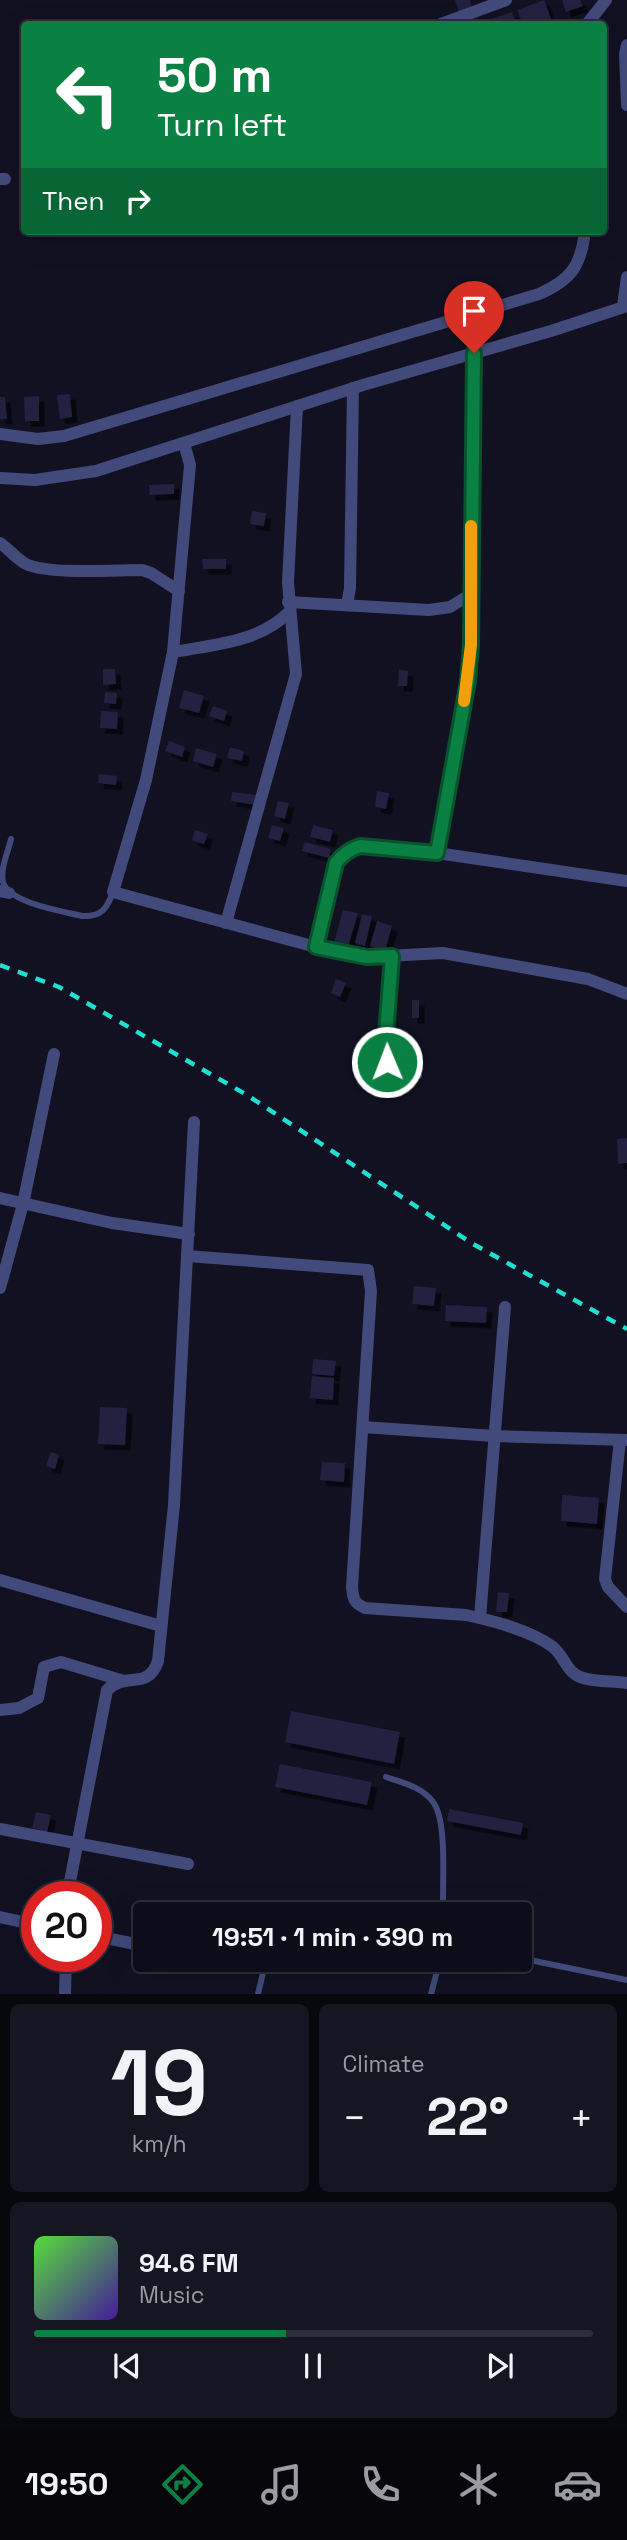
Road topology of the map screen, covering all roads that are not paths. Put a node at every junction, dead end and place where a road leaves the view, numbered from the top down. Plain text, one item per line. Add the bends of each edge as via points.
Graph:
1 (506, 0) edge
2 (606, 0) edge
3 (449, 21) edge
4 (588, 21) edge
5 (627, 46) edge
6 (626, 83) edge
7 (627, 105) edge
8 (584, 235) edge
9 (627, 277) edge
10 (625, 306) edge
11 (474, 353) junction
12 (353, 388) junction
13 (297, 406) junction
14 (0, 434) edge
15 (184, 443) junction
16 (0, 478) edge
17 (0, 543) edge
18 (179, 591) junction
19 (471, 594) junction
20 (347, 605) junction
21 (288, 607) junction
22 (173, 652) junction
23 (11, 839) dead end
24 (437, 853) junction
25 (627, 881) edge
26 (5, 892) edge
27 (113, 892) junction
28 (226, 923) junction
29 (316, 947) junction
30 (392, 956) junction
31 (627, 993) edge
32 (54, 1054) dead end
33 (419, 1076) dead end
34 (194, 1122) dead end
35 (0, 1198) edge
36 (23, 1204) junction
37 (188, 1234) junction
38 (187, 1256) junction
39 (0, 1288) edge
40 (505, 1307) dead end
41 (363, 1427) junction
42 (494, 1436) junction
43 (624, 1440) edge
44 (0, 1580) edge
45 (627, 1607) edge
46 (480, 1618) junction
47 (161, 1626) junction
48 (627, 1676) edge
49 (124, 1681) junction
50 (627, 1683) edge
51 (0, 1710) edge
52 (386, 1777) dead end
53 (0, 1829) edge
54 (78, 1845) junction
55 (188, 1864) dead end
56 (70, 1881) edge
57 (443, 1902) edge
58 (0, 1917) edge
59 (21, 1922) edge
60 (112, 1940) edge
61 (133, 1944) edge
62 (532, 1960) edge
63 (66, 1972) edge
64 (263, 1972) edge
65 (437, 1972) edge
66 (627, 1980) edge
67 (65, 1994) edge
68 (258, 1994) edge
69 (431, 1994) edge

1 - 3 street
2 - 4 street
5 - 6 street
6 - 7 street
8 - 14 street via 571,274 539,294 64,436 38,439
9 - 10 street
10 - 11 street
11 - 12 street
11 - 19 street
12 - 13 street
12 - 20 street
13 - 15 street
13 - 21 street
15 - 16 street via 96,471 35,480
15 - 18 street via 190,465
17 - 18 street via 34,567 142,570
18 - 22 street
19 - 20 street via 441,610
19 - 24 street via 468,681
20 - 21 street
21 - 22 street via 277,624 245,638
21 - 28 street via 296,674
22 - 27 street via 146,780
23 - 26 lane via 3,869
24 - 25 street
24 - 29 street via 360,846 341,856
26 - 27 lane via 91,917 108,906
27 - 28 street
28 - 29 street
29 - 30 street via 367,957
30 - 31 street via 443,953 587,979
30 - 33 lane via 385,1055 394,1070
32 - 36 street
34 - 37 street
35 - 36 street
36 - 37 street
36 - 39 street
37 - 38 street
38 - 41 street via 368,1270 371,1291
38 - 47 street via 174,1505
40 - 42 street
41 - 42 street
41 - 46 street via 352,1598 365,1608
42 - 43 street
42 - 46 street
43 - 45 street via 606,1579
44 - 47 street
46 - 50 street via 529,1634 554,1648 571,1672 583,1678
47 - 49 street via 154,1672
48 - 50 street
49 - 51 street via 61,1662 51,1664 44,1667 38,1698 19,1708
49 - 54 street via 107,1690
52 - 57 lane via 415,1787 433,1801 439,1813
53 - 54 street
54 - 55 street
54 - 56 street
58 - 59 street
60 - 61 street
62 - 66 lane
63 - 67 street
64 - 68 lane
65 - 69 lane

